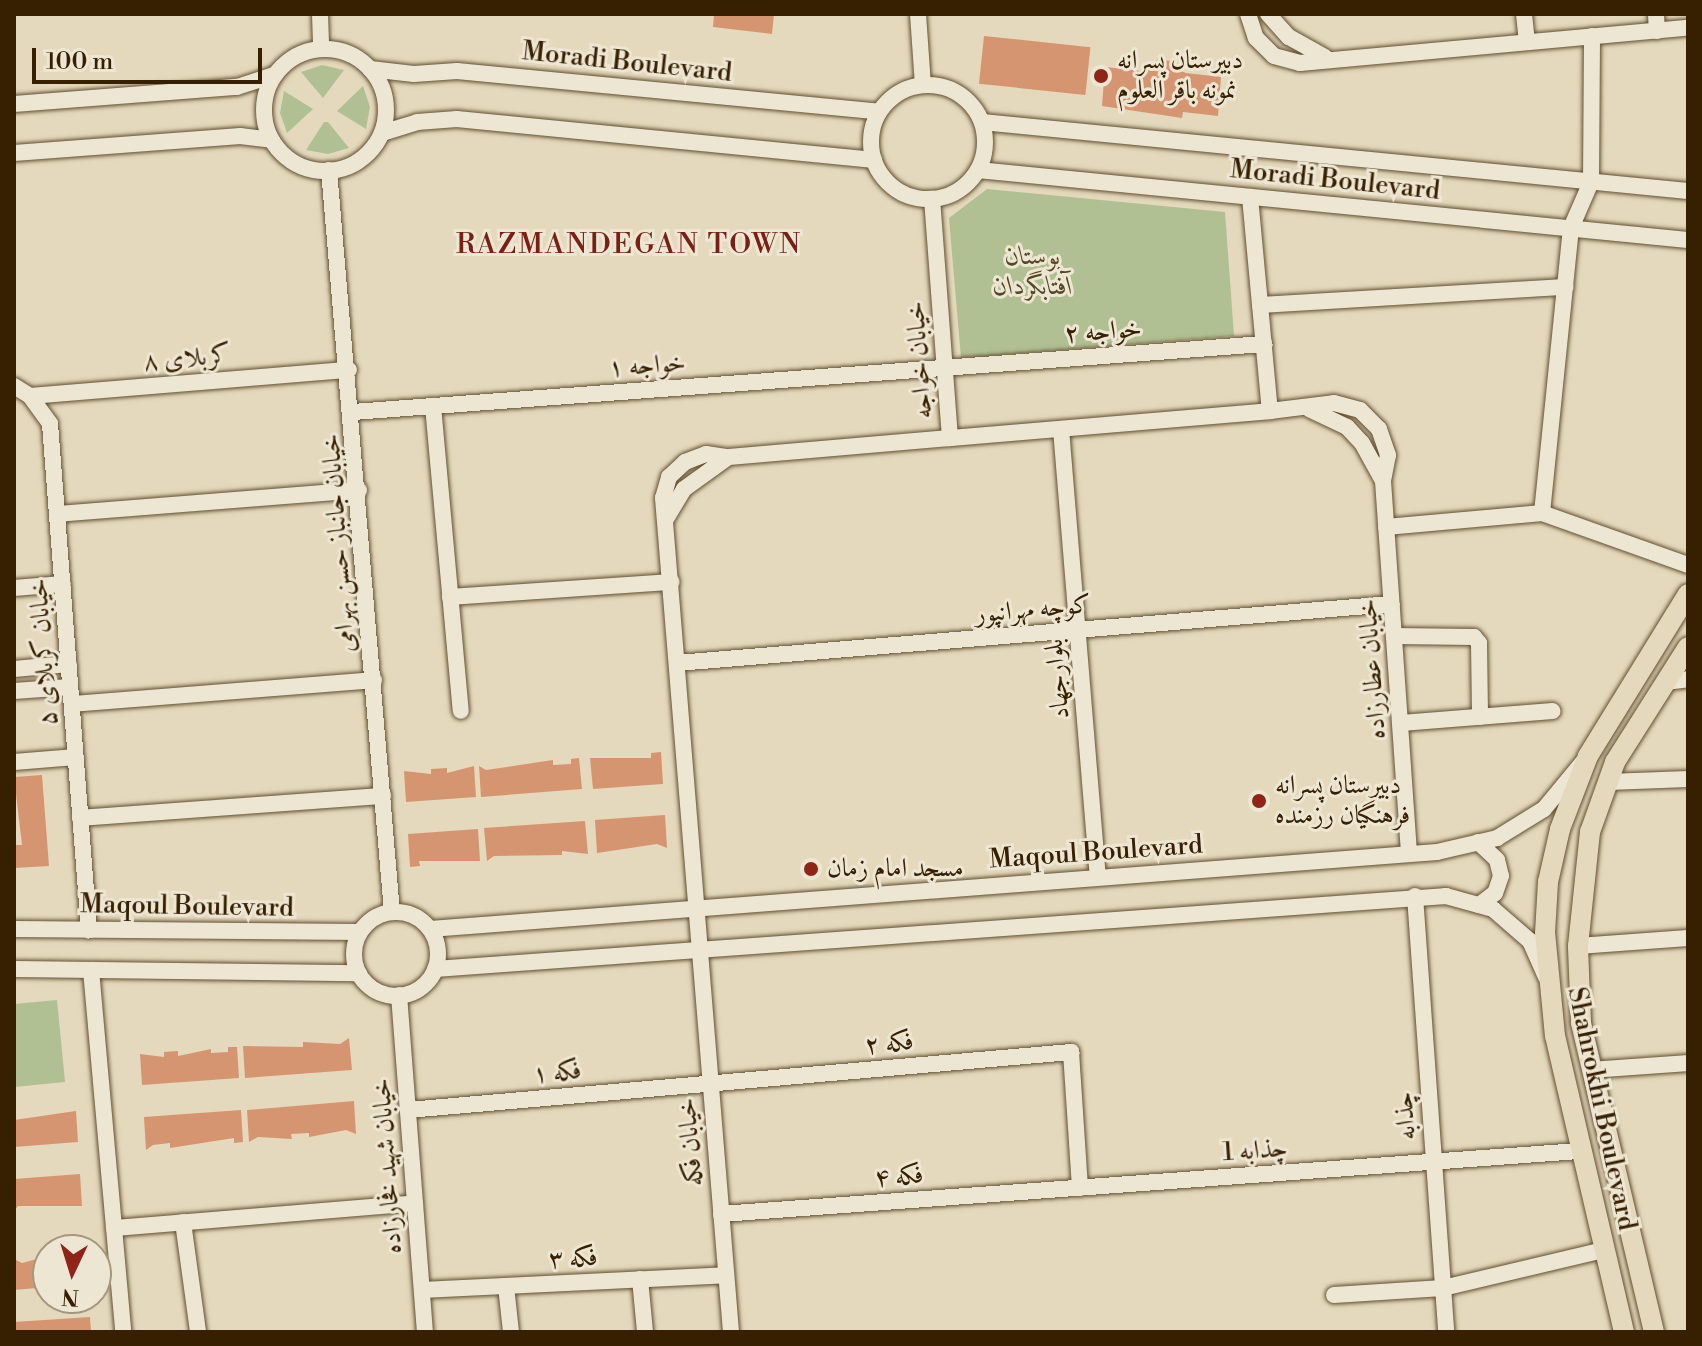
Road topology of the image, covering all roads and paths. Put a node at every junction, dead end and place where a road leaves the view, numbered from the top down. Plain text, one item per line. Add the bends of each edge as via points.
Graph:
1 (320, 14) edge
2 (918, 14) edge
3 (1248, 14) edge
4 (1268, 14) edge
5 (1524, 14) edge
6 (1657, 22) edge
7 (1688, 28) edge
8 (1592, 36) junction
9 (1527, 41) junction
10 (321, 49) junction
11 (1325, 57) junction
12 (370, 69) junction
13 (275, 75) junction
14 (923, 85) junction
15 (14, 104) edge
16 (879, 112) junction
17 (982, 122) junction
18 (382, 133) junction
19 (272, 140) junction
20 (14, 153) edge
21 (874, 160) junction
22 (329, 170) junction
23 (978, 170) junction
24 (1591, 182) junction
25 (1688, 191) edge
26 (1250, 197) junction
27 (932, 199) junction
28 (1571, 228) junction
29 (1688, 240) edge
30 (1565, 287) junction
31 (1260, 305) junction
32 (1264, 344) junction
33 (945, 367) junction
34 (349, 370) junction
35 (14, 386) edge
36 (30, 396) junction
37 (433, 406) junction
38 (1270, 411) junction
39 (353, 412) junction
40 (1061, 429) junction
41 (950, 438) junction
42 (359, 490) junction
43 (1542, 513) junction
44 (57, 514) junction
45 (1386, 527) junction
46 (1688, 565) edge
47 (671, 582) junction
48 (63, 584) junction
49 (14, 588) edge
50 (1688, 594) edge
51 (450, 597) junction
52 (1392, 604) junction
53 (1078, 630) junction
54 (1394, 636) junction
55 (1688, 647) edge
56 (677, 663) junction
57 (69, 664) junction
58 (14, 669) edge
59 (1688, 679) edge
60 (374, 680) junction
61 (1665, 682) junction
62 (14, 691) edge
63 (71, 695) junction
64 (461, 711) dead end
65 (1553, 711) dead end
66 (1480, 717) junction
67 (1401, 723) junction
68 (1588, 756) junction
69 (76, 757) junction
70 (14, 762) edge
71 (1688, 779) edge
72 (1608, 782) junction
73 (383, 796) junction
74 (80, 818) junction
75 (1478, 842) junction
76 (1409, 853) junction
77 (1098, 877) junction
78 (1415, 896) junction
79 (1479, 905) junction
80 (697, 908) junction
81 (392, 912) junction
82 (14, 929) edge
83 (430, 929) junction
84 (89, 930) junction
85 (360, 932) junction
86 (1688, 938) edge
87 (1578, 946) junction
88 (700, 948) junction
89 (14, 969) edge
90 (435, 969) junction
91 (91, 970) junction
92 (359, 973) junction
93 (1547, 980) junction
94 (399, 995) junction
95 (1688, 1063) edge
96 (1591, 1070) junction
97 (711, 1084) junction
98 (408, 1110) junction
99 (1579, 1151) junction
100 (1433, 1162) junction
101 (1080, 1188) junction
102 (415, 1203) junction
103 (721, 1214) junction
104 (183, 1222) junction
105 (114, 1228) junction
106 (1604, 1250) junction
107 (726, 1275) junction
108 (640, 1279) junction
109 (506, 1286) junction
110 (1443, 1288) junction
111 (422, 1290) junction
112 (1334, 1295) dead end
113 (123, 1332) edge
114 (198, 1332) edge
115 (425, 1332) edge
116 (511, 1332) edge
117 (645, 1332) edge
118 (731, 1332) edge
119 (1446, 1332) edge
120 (1624, 1332) edge
121 (1654, 1332) edge

1 - 10 street
2 - 14 street
3 - 11 street via 1256,38 1274,56 1300,63
4 - 11 street via 1289,37
5 - 9 street
6 - 7 street
6 - 8 street
8 - 9 street
8 - 24 street
9 - 11 street
10 - 12 street via 348,54
10 - 13 street via 295,57
12 - 16 street, Moradi Boulevard via 457,71
12 - 18 street via 386,106
13 - 15 street via 237,87
13 - 19 street via 264,114
14 - 16 street via 898,93
14 - 17 street via 965,98
16 - 21 street via 873,127
17 - 23 street via 985,147
17 - 24 street, Moradi Boulevard
18 - 21 street via 417,122 457,119
18 - 22 street via 366,155
19 - 20 street via 240,136
19 - 22 street via 290,160
21 - 27 street via 903,193
22 - 34 street, خیابان جانباز حسن بهرامی
23 - 26 street, Moradi Boulevard
23 - 27 street via 959,190
24 - 25 street, Moradi Boulevard
24 - 28 street
26 - 28 street, Moradi Boulevard
26 - 31 street
27 - 33 street, خیابان خواجه
28 - 29 street, Moradi Boulevard
28 - 30 street
30 - 31 street
30 - 43 street
31 - 32 street
32 - 33 street, خواجه ۲
32 - 38 street
33 - 37 street, خواجه ۱
33 - 41 street, خیابان خواجه
34 - 36 street, کربلای ۸
34 - 39 street, خیابان جانباز حسن بهرامی
35 - 36 street, خیابان کربلای ۵
36 - 44 street, خیابان کربلای ۵ via 50,424
37 - 39 street, خواجه ۱
37 - 51 street
38 - 40 street, خیابان عطارزاده
38 - 45 street, خیابان عطارزاده via 1334,403 1360,410 1379,429 1388,455 1383,481
39 - 42 street, خیابان جانباز حسن بهرامی
40 - 41 street, خیابان عطارزاده
40 - 53 street, بلوارجهاد
41 - 47 street, خیابان خواجه via 728,457 706,454 677,469 663,498
42 - 44 street
42 - 60 street, خیابان جانباز حسن بهرامی
43 - 45 street
43 - 46 street
44 - 48 street, خیابان کربلای ۵
45 - 52 street, خیابان عطارزاده
47 - 51 street
47 - 56 street, خیابان خواجه
48 - 49 street
48 - 57 street, خیابان کربلای ۵
50 - 68 main road, Shahrokhi Boulevard
51 - 64 street
52 - 53 street, کوچه مهرانپور
52 - 54 street, خیابان عطارزاده
53 - 56 street, کوچه مهرانپور
53 - 77 street, بلوارجهاد
54 - 66 street via 1474,637 1479,643
54 - 67 street, خیابان عطارزاده
55 - 61 main road, Shahrokhi Boulevard
56 - 80 street, خیابان خواجه
57 - 58 street
57 - 63 street, خیابان کربلای ۵
59 - 61 street
60 - 63 street
60 - 73 street, خیابان جانباز حسن بهرامی
61 - 72 main road, Shahrokhi Boulevard
62 - 63 street
63 - 69 street, خیابان کربلای ۵
65 - 66 street
66 - 67 street
67 - 76 street, خیابان عطارزاده
68 - 75 street, Maqoul Boulevard via 1544,809 1497,838
68 - 93 main road, Shahrokhi Boulevard via 1560,829 1548,882
69 - 70 street
69 - 74 street, خیابان کربلای ۵
71 - 72 street
72 - 87 main road, Shahrokhi Boulevard via 1590,832
73 - 74 street
73 - 81 street, خیابان جانباز حسن بهرامی
74 - 84 street, خیابان کربلای ۵
75 - 76 street, Maqoul Boulevard
75 - 79 street via 1497,860 1501,876 1495,893
76 - 77 street, Maqoul Boulevard
77 - 80 street, Maqoul Boulevard
78 - 79 street via 1446,896
78 - 88 street
78 - 100 street, چذابه
79 - 93 street via 1493,909 1530,941
80 - 83 street, Maqoul Boulevard
80 - 88 street, خیابان فکه
81 - 83 street via 406,913
81 - 85 street via 379,915
82 - 84 street, Maqoul Boulevard
83 - 90 street via 438,948
84 - 85 street, Maqoul Boulevard
85 - 92 street via 354,952
86 - 87 street
87 - 96 main road, Shahrokhi Boulevard via 1581,1022
88 - 90 street
88 - 97 street, خیابان فکه
89 - 91 street
90 - 94 street via 426,982
91 - 92 street
91 - 105 street
92 - 94 street via 375,990
93 - 99 main road, Shahrokhi Boulevard
94 - 98 street, خیابان شهید فخارزاده
95 - 96 street
96 - 121 main road, Shahrokhi Boulevard
97 - 98 street, فکه ۱
97 - 101 street, فکه ۲ via 1071,1052
97 - 103 street, خیابان فکه
98 - 102 street, خیابان شهید فخارزاده
99 - 100 street, چذابه 1
99 - 106 main road, Shahrokhi Boulevard
100 - 101 street, چذابه 1
100 - 110 street, چذابه
101 - 103 street, فکه ۴
102 - 104 street
102 - 111 street, خیابان شهید فخارزاده
103 - 107 street, خیابان فکه
104 - 105 street
104 - 114 street
105 - 113 street
106 - 110 street
106 - 120 main road, Shahrokhi Boulevard
107 - 108 street, فکه ۳
107 - 118 street, خیابان فکه
108 - 109 street, فکه ۳
108 - 117 street
109 - 111 street, فکه ۳
109 - 116 street
110 - 112 street
110 - 119 street, چذابه
111 - 115 street, خیابان شهید فخارزاده

